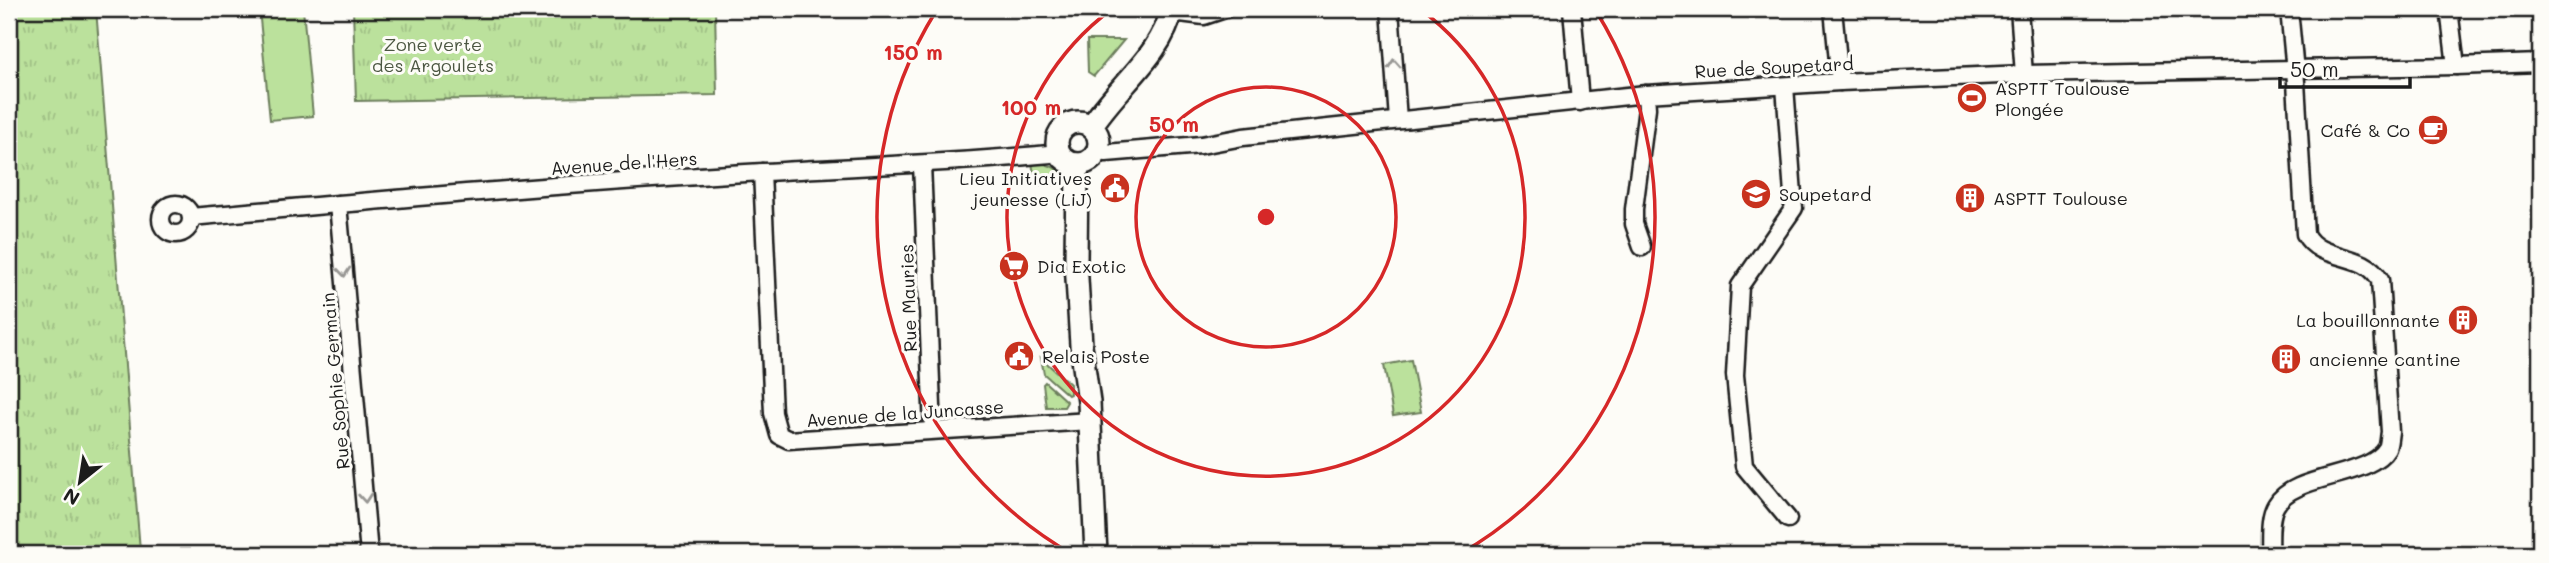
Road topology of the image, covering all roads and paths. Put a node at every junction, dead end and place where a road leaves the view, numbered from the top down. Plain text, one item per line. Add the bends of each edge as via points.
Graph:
1 (1225, 9) edge
2 (1390, 9) edge
3 (1572, 9) edge
4 (1833, 9) edge
5 (2019, 9) edge
6 (2289, 9) edge
7 (2449, 9) edge
8 (1172, 10) edge
9 (2540, 63) edge
10 (2456, 66) junction
11 (2295, 68) junction
12 (2024, 74) junction
13 (1840, 82) junction
14 (1785, 86) junction
15 (1646, 94) junction
16 (1580, 102) junction
17 (1398, 120) junction
18 (1091, 127) junction
19 (1097, 151) junction
20 (1069, 158) junction
21 (922, 164) junction
22 (762, 172) junction
23 (338, 204) junction
24 (191, 217) dead end
25 (1642, 247) dead end
26 (1090, 421) junction
27 (933, 430) junction
28 (1788, 519) dead end
29 (369, 554) edge
30 (1096, 554) edge
31 (2270, 554) edge

1 - 8 street via 1204,16
17 -> 2 street
3 - 16 street
4 - 13 street
5 - 12 street
6 - 11 street
7 - 10 street
8 - 18 street via 1154,49
9 - 10 street, Rue de Soupetard
10 - 11 street, Rue de Soupetard
11 - 12 street, Rue de Soupetard
11 - 31 street via 2305,234 2314,247 2370,267 2380,280 2390,432 2388,447 2373,461 2291,491 2278,502 2272,515
12 - 13 street, Rue de Soupetard
13 - 14 street, Rue de Soupetard
14 - 15 street, Rue de Soupetard
14 - 28 street via 1794,208 1740,286 1735,374 1744,466
15 - 16 street, Rue de Soupetard
15 - 25 street via 1634,209
16 - 17 street, Rue de Soupetard
17 - 19 street, Rue de Soupetard via 1243,136 1201,145
18 - 19 street via 1098,138
18 - 20 street via 1081,122 1066,126 1058,137
19 - 20 street via 1087,162
20 - 21 street, Avenue de l'Hers
20 - 26 street
21 - 22 street, Avenue de l'Hers
21 - 27 street, Rue Mauries
22 - 23 street, Avenue de l'Hers
22 - 27 street, Avenue de la Juncasse via 773,413 779,435 789,440
23 - 24 street, Avenue de l'Hers
23 -> 29 street, Rue Sophie Germain
26 - 27 street, Avenue de la Juncasse
26 - 30 street

